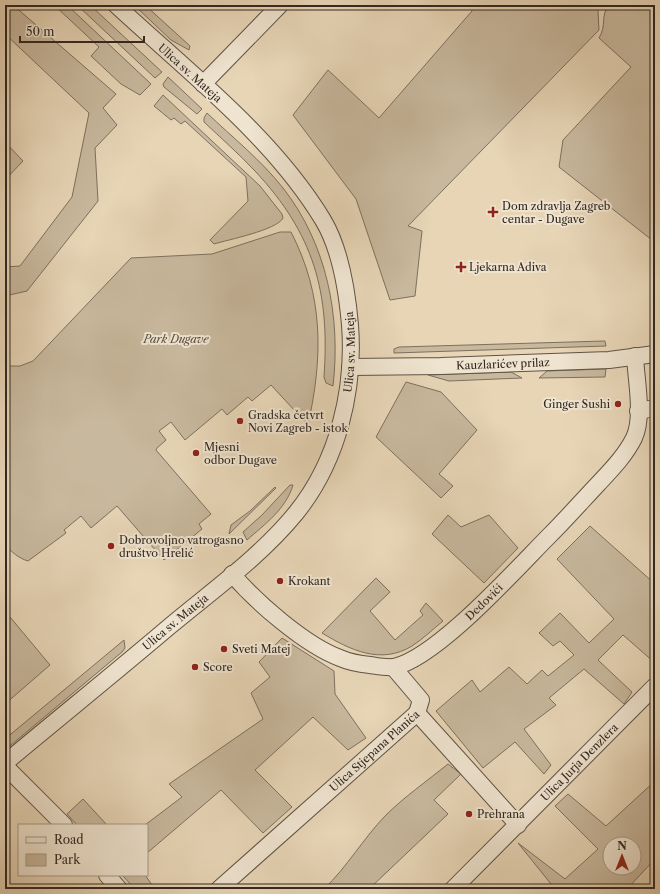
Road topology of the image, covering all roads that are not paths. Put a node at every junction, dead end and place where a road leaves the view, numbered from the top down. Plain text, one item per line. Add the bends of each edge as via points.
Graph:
1 (116, 5) edge
2 (280, 5) edge
3 (203, 84) junction
4 (655, 354) edge
5 (635, 356) junction
6 (350, 367) junction
7 (655, 408) edge
8 (638, 412) junction
9 (232, 574) junction
10 (393, 667) junction
11 (655, 686) edge
12 (417, 713) junction
13 (5, 763) edge
14 (5, 766) edge
15 (63, 824) edge
16 (518, 825) junction
17 (108, 876) edge
18 (119, 889) edge
19 (219, 889) edge
20 (453, 889) edge

1 - 3 street, Ulica sv. Mateja
2 - 3 street
3 - 6 street, Ulica sv. Mateja via 282,163 322,220 337,252 344,279 350,318
4 - 5 street, Kauzlarićev prilaz
5 - 6 street, Kauzlarićev prilaz via 610,360
5 - 8 street, Dedovići
6 - 9 street, Ulica sv. Mateja via 344,412 326,462 310,493 289,522
7 - 8 street
8 - 10 street, Dedovići via 634,437 626,452 568,517 453,630 424,652
9 - 10 street, Dedovići via 242,587 275,615 322,650 340,659 360,664
9 - 13 street, Ulica sv. Mateja
10 - 12 street via 420,700
11 - 16 street, Ulica Jurja Denzlera
12 - 16 street, Ulica Stjepana Planića
12 - 19 street, Ulica Stjepana Planića
14 - 15 street
16 - 20 street, Ulica Jurja Denzlera
17 - 18 street

